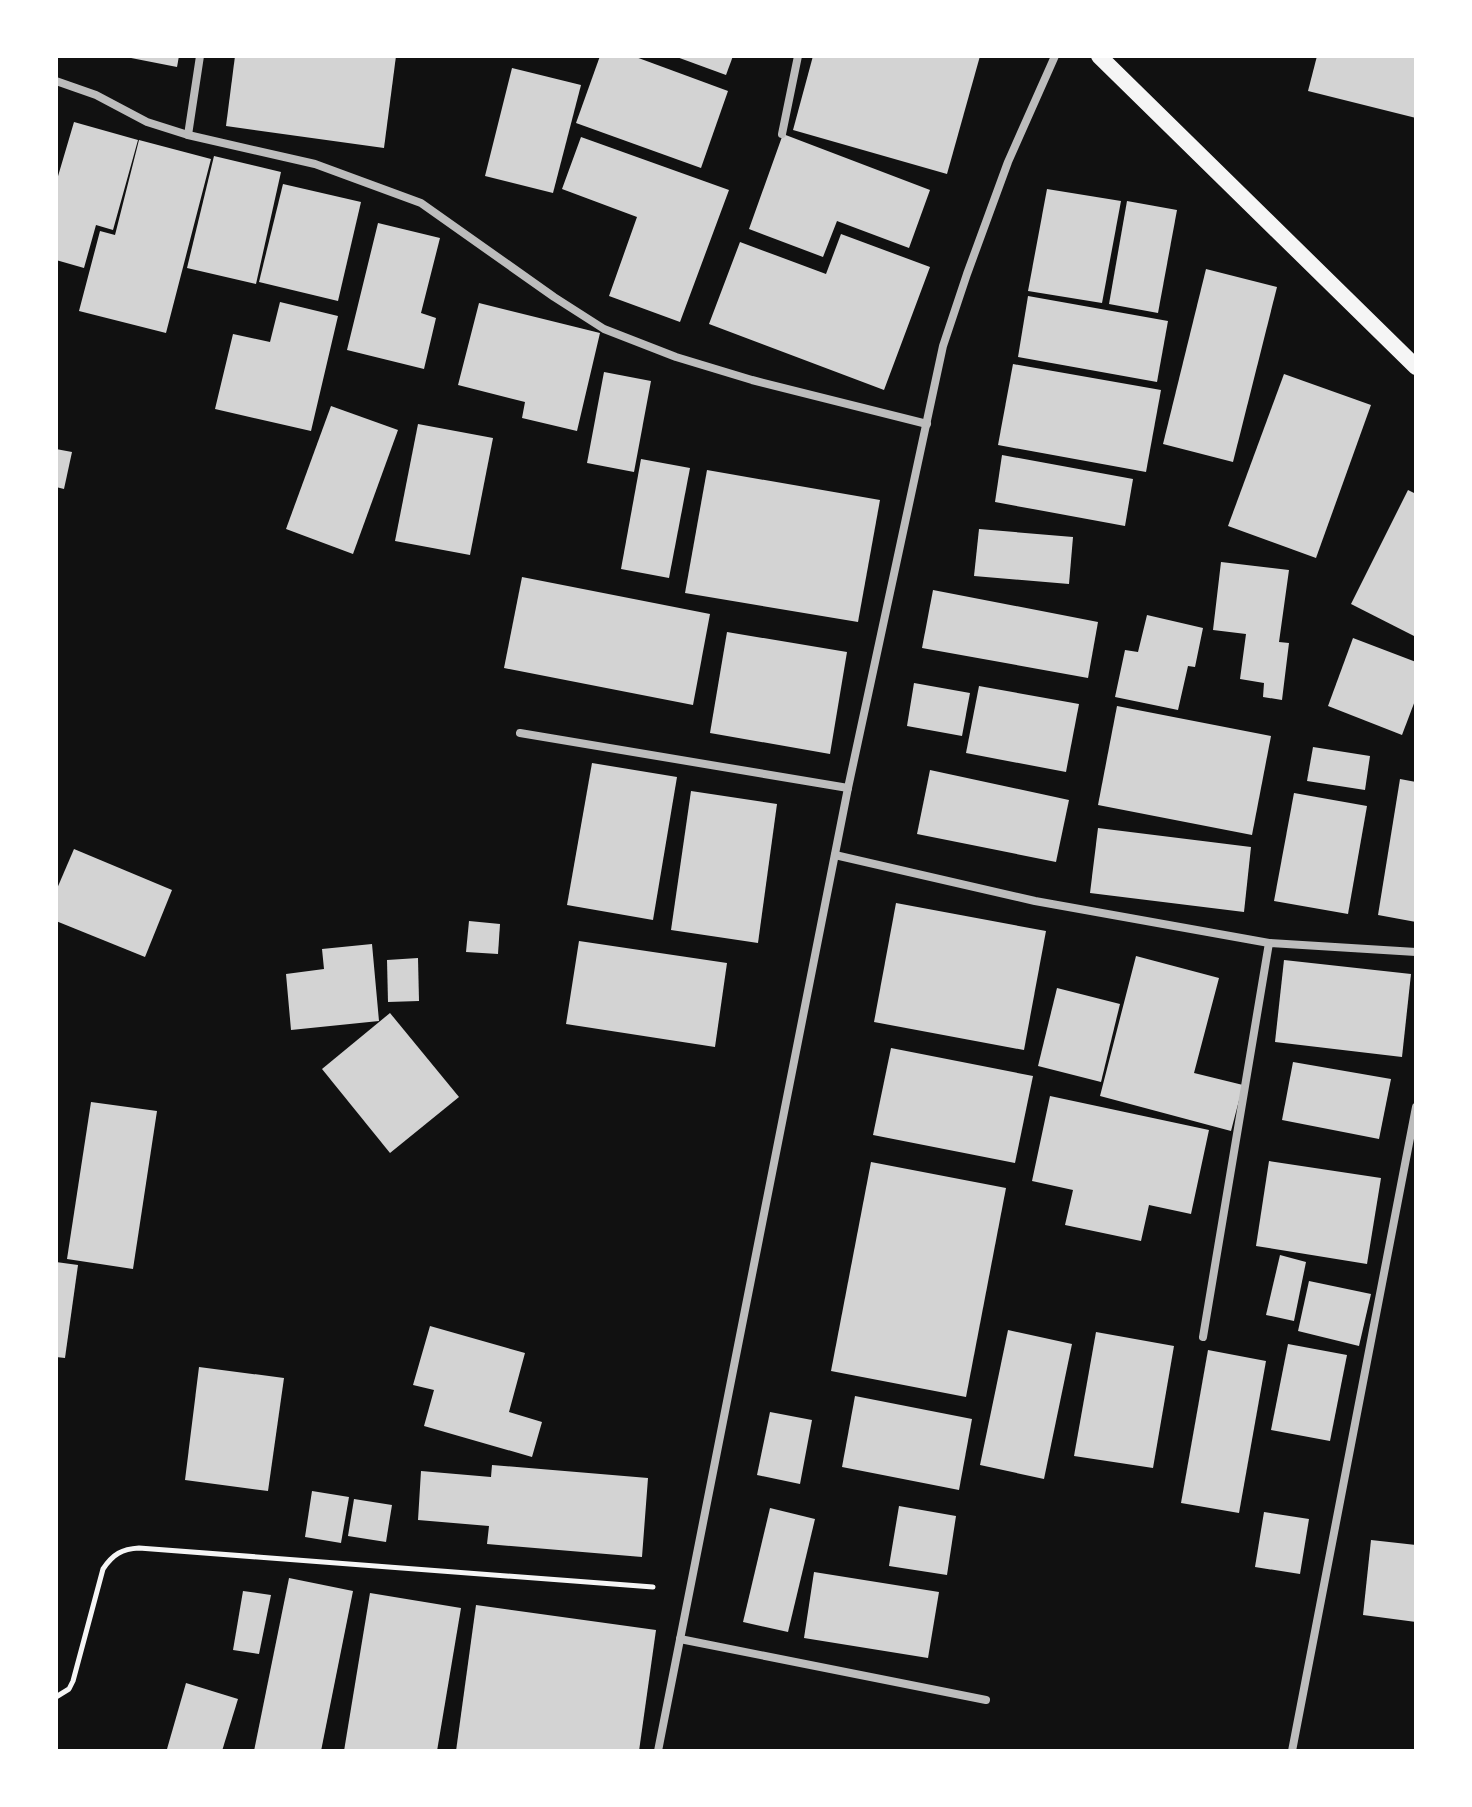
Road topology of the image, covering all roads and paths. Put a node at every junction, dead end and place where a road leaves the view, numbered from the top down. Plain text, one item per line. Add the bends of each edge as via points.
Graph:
1 (200, 56) edge
2 (798, 56) edge
3 (1055, 56) edge
4 (1099, 56) edge
5 (56, 81) edge
6 (782, 134) dead end
7 (188, 135) junction
8 (1416, 367) edge
9 (927, 424) junction
10 (520, 733) dead end
11 (848, 788) junction
12 (835, 855) junction
13 (1269, 943) junction
14 (1416, 952) edge
15 (1416, 1107) edge
16 (1203, 1337) dead end
17 (690, 1589) junction
18 (680, 1639) junction
19 (56, 1697) edge
20 (986, 1700) dead end
21 (658, 1751) edge
22 (1292, 1751) edge

1 - 7 street
2 - 6 street
3 - 9 street via 967,274 943,346
4 - 8 main road
5 - 7 street
7 - 9 street via 315,164 421,203 604,329 752,380
9 - 11 street
10 - 11 street
11 - 12 street
12 - 13 street via 1035,901
12 - 17 street
13 - 14 street
13 - 16 street
15 - 22 street
17 - 18 street
17 - 19 path via 126,1549 103,1569 73,1681
18 - 20 street
18 - 21 street

